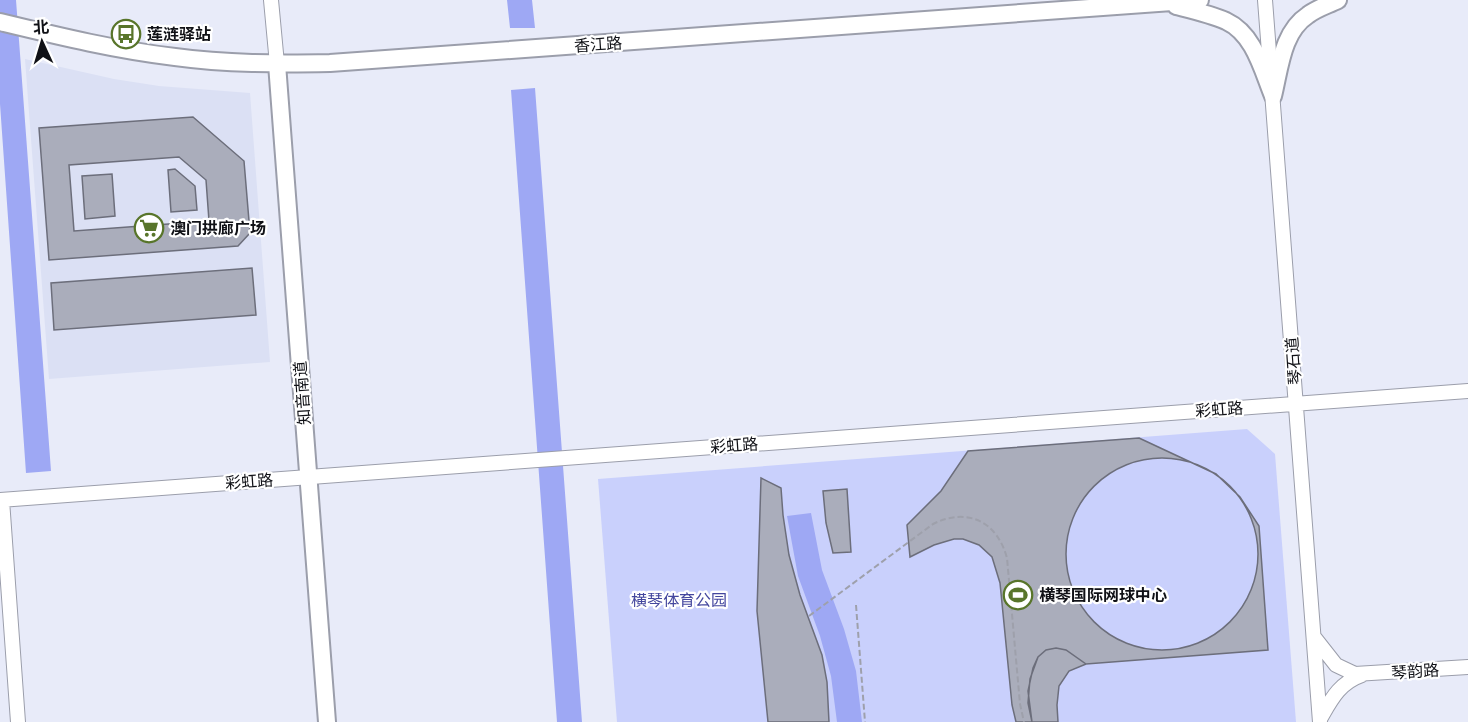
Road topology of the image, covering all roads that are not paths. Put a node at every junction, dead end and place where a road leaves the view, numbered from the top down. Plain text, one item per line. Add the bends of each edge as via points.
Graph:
1 (271, 0) edge
2 (1200, 0) edge
3 (1265, 0) edge
4 (1338, 0) edge
5 (1164, 3) junction
6 (0, 22) edge
7 (277, 64) junction
8 (1273, 96) junction
9 (1468, 390) edge
10 (1296, 403) junction
11 (308, 477) junction
12 (1, 500) edge
13 (1314, 638) junction
14 (1468, 668) edge
15 (1362, 675) junction
16 (1320, 721) edge
17 (18, 722) edge
18 (327, 722) edge

1 - 7 street
2 - 5 main road, 香江路
3 - 8 street, 琴石道
4 - 8 main road via 1308,14 1291,32
5 - 7 main road, 香江路
5 - 8 main road via 1217,17 1239,29
6 - 7 main road, 香江路 via 127,50
7 - 11 main road, 知音南道
8 - 10 street, 琴石道
9 - 10 street, 彩虹路
10 - 11 street, 彩虹路
10 - 13 street, 琴石道
11 - 12 street, 彩虹路
11 - 18 main road, 知音南道
12 - 17 street
13 - 15 street, 琴韵路 via 1336,665
13 - 16 street, 琴石道
14 - 15 street, 琴韵路
15 - 16 street, 琴韵路 via 1338,689

